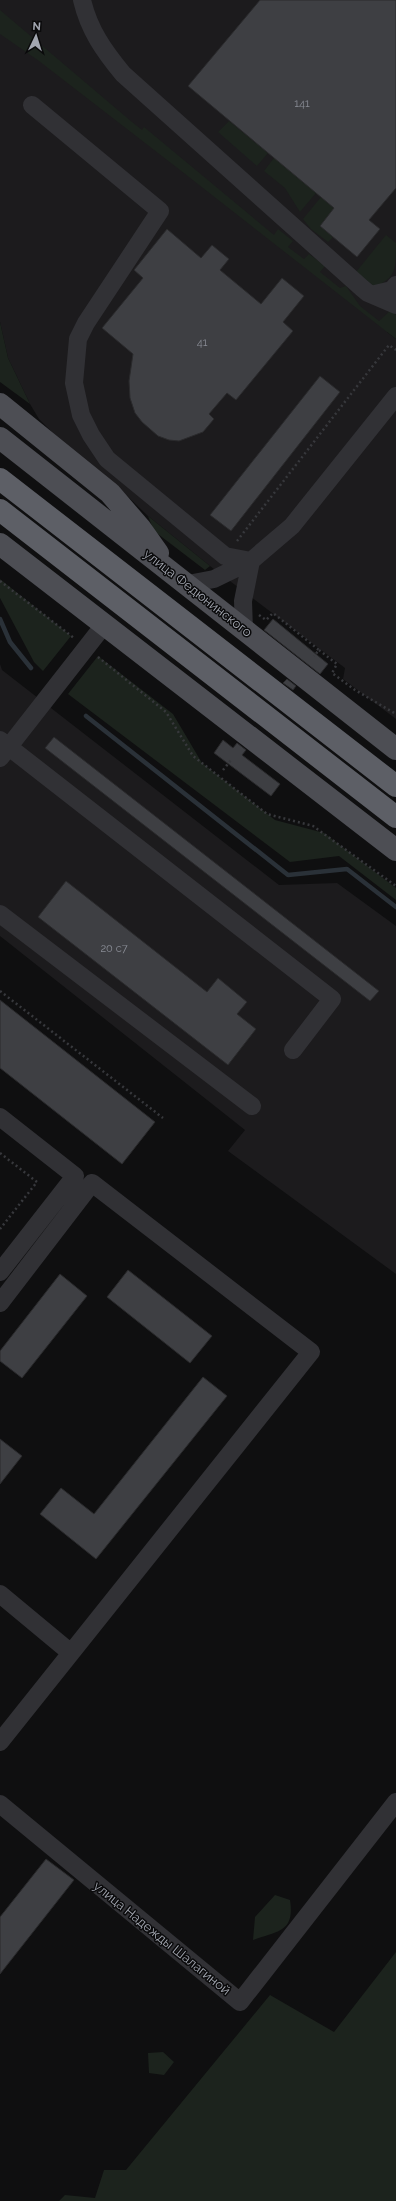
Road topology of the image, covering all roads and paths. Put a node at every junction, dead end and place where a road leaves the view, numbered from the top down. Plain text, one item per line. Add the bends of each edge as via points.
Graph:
1 (82, 0) edge
2 (32, 105) dead end
3 (396, 285) edge
4 (375, 294) junction
5 (396, 305) edge
6 (396, 350) edge
7 (396, 396) edge
8 (0, 404) edge
9 (0, 438) edge
10 (0, 479) edge
11 (0, 510) edge
12 (0, 544) edge
13 (225, 556) junction
14 (251, 561) junction
15 (170, 571) junction
16 (0, 581) edge
17 (188, 584) junction
18 (242, 602) junction
19 (104, 625) junction
20 (244, 630) junction
21 (86, 648) junction
22 (319, 650) junction
23 (314, 656) dead end
24 (396, 714) edge
25 (360, 720) junction
26 (396, 737) edge
27 (3, 749) edge
28 (396, 749) edge
29 (231, 760) dead end
30 (223, 770) dead end
31 (396, 786) edge
32 (396, 816) edge
33 (396, 850) edge
34 (396, 886) edge
35 (0, 914) edge
36 (0, 991) edge
37 (293, 1050) dead end
38 (252, 1106) dead end
39 (0, 1117) edge
40 (163, 1118) dead end
41 (0, 1153) edge
42 (0, 1229) edge
43 (0, 1272) edge
44 (0, 1303) edge
45 (0, 1594) edge
46 (71, 1653) junction
47 (0, 1742) edge
48 (396, 1802) edge
49 (0, 1804) edge

1 - 4 street via 87,20 102,48 123,74 362,288 368,293
2 - 13 street via 160,211 78,339 74,383 82,415 91,436 107,459
3 - 4 street via 392,290
4 - 5 street
6 - 13 path via 389,345
7 - 14 street via 292,526
8 - 15 main road via 110,493 141,529
9 - 15 main road, улица Федюнинского
10 - 31 highway
11 - 32 highway
12 - 19 main road
13 - 14 street
14 - 17 street via 214,579
14 - 18 street
15 - 17 main road, улица Федюнинского
16 - 21 path
17 - 20 main road, улица Федюнинского
18 - 20 street
18 - 22 path via 266,620 272,613
19 - 21 street
19 - 33 main road
20 - 25 main road, улица Федюнинского
21 - 27 street
21 - 34 path via 166,712 193,756 267,814 313,826
22 - 23 path
22 - 24 path via 337,664 332,673
25 - 26 street
25 - 28 main road, улица Федюнинского
27 - 37 street via 332,999
29 - 30 path
35 - 38 street
36 - 40 path
39 - 43 street via 75,1176
41 - 42 path via 37,1182
44 - 46 street via 92,1183 311,1352
45 - 46 street
46 - 47 street
48 - 49 street, улица Надежды Шалагиной via 240,2002

